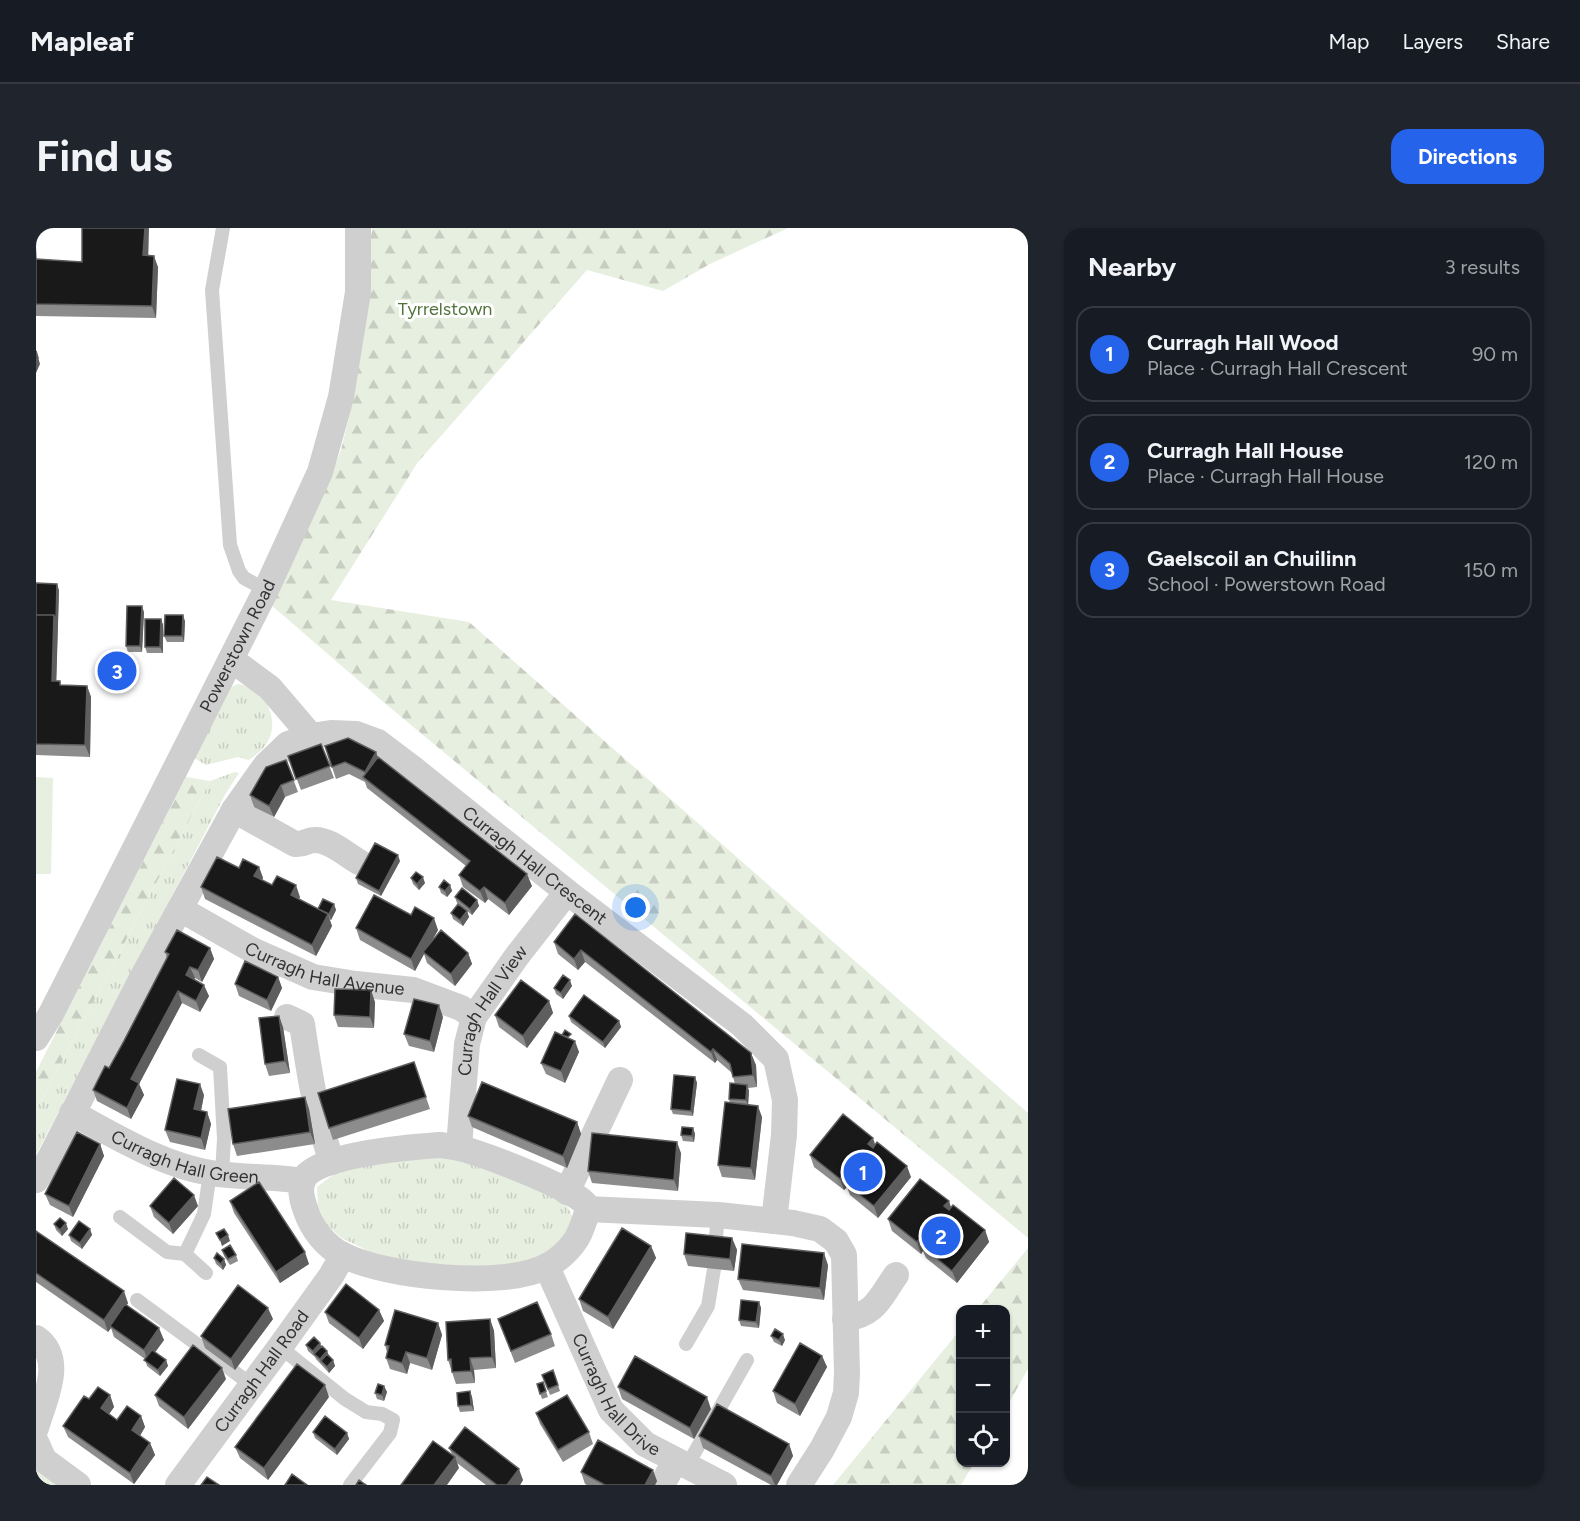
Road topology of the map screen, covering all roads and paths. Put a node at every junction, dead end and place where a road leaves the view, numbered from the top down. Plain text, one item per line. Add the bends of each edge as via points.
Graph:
1 (223, 228) edge
2 (358, 228) edge
3 (266, 590) junction
4 (231, 658) junction
5 (311, 736) junction
6 (234, 810) junction
7 (359, 862) dead end
8 (567, 892) junction
9 (180, 909) junction
10 (286, 1017) dead end
11 (474, 1017) junction
12 (36, 1038) edge
13 (199, 1055) dead end
14 (620, 1080) dead end
15 (72, 1113) junction
16 (459, 1147) junction
17 (332, 1162) junction
18 (216, 1174) junction
19 (36, 1180) edge
20 (303, 1181) junction
21 (567, 1192) junction
22 (587, 1209) junction
23 (718, 1215) junction
24 (120, 1217) dead end
25 (774, 1221) junction
26 (716, 1248) edge
27 (185, 1254) junction
28 (343, 1255) junction
29 (547, 1267) junction
30 (714, 1269) edge
31 (206, 1273) dead end
32 (896, 1275) dead end
33 (137, 1300) dead end
34 (845, 1319) junction
35 (36, 1338) edge
36 (686, 1344) dead end
37 (280, 1347) junction
38 (747, 1360) dead end
39 (252, 1384) junction
40 (36, 1428) edge
41 (36, 1442) edge
42 (681, 1463) junction
43 (78, 1485) edge
44 (178, 1485) edge
45 (350, 1485) edge
46 (662, 1485) edge
47 (724, 1485) edge
48 (799, 1485) edge

1 - 3 lane via 212,290 230,545 244,578
2 - 3 street, Powerstown Road via 358,292 341,397 320,472
3 - 4 street, Powerstown Road
4 - 5 street via 270,688
4 - 12 street, Powerstown Road
5 - 6 street, Curragh Hall Crescent via 288,744 273,758
5 - 8 street, Curragh Hall Crescent via 356,734 378,742
6 - 7 street via 296,844 316,839
6 - 9 street, Curragh Hall Crescent
8 - 11 street, Curragh Hall View
8 - 25 street, Curragh Hall Crescent via 742,1025 776,1059 785,1100
9 - 11 street, Curragh Hall Avenue via 254,951 313,977 413,990
9 - 15 street, Curragh Hall Crescent
10 - 17 street via 302,1024 311,1086
11 - 16 street, Curragh Hall View via 467,1044
13 - 18 lane via 220,1067 224,1139
14 - 21 street
15 - 18 street, Curragh Hall Green via 144,1151
15 - 19 street, Curragh Hall Crescent
16 - 17 street via 417,1146
16 - 21 street via 518,1168
17 - 20 street via 309,1173
18 - 20 street, Curragh Hall Green
18 - 27 lane via 204,1214
20 - 28 street via 309,1221
21 - 22 street via 584,1202
22 - 23 street
22 - 29 street via 575,1241
23 - 25 street
23 - 26 lane
24 - 27 lane via 167,1252
25 - 34 street via 820,1229 836,1240 844,1255
27 - 31 lane
28 - 29 street via 419,1276 508,1277
28 - 37 street, Curragh Hall Road
29 - 42 street, Curragh Hall Drive via 611,1410 645,1444
30 - 36 lane via 708,1306
32 - 34 street via 873,1308 866,1314
33 - 39 lane
34 - 48 street via 846,1393 839,1417
35 - 40 street via 52,1360
37 - 39 street, Curragh Hall Road
37 - 45 lane via 345,1399 366,1412 393,1420 390,1432
38 - 42 lane
39 - 44 street, Curragh Hall Road
41 - 43 street via 44,1460
42 - 46 street
42 - 47 street, Curragh Hall Drive

